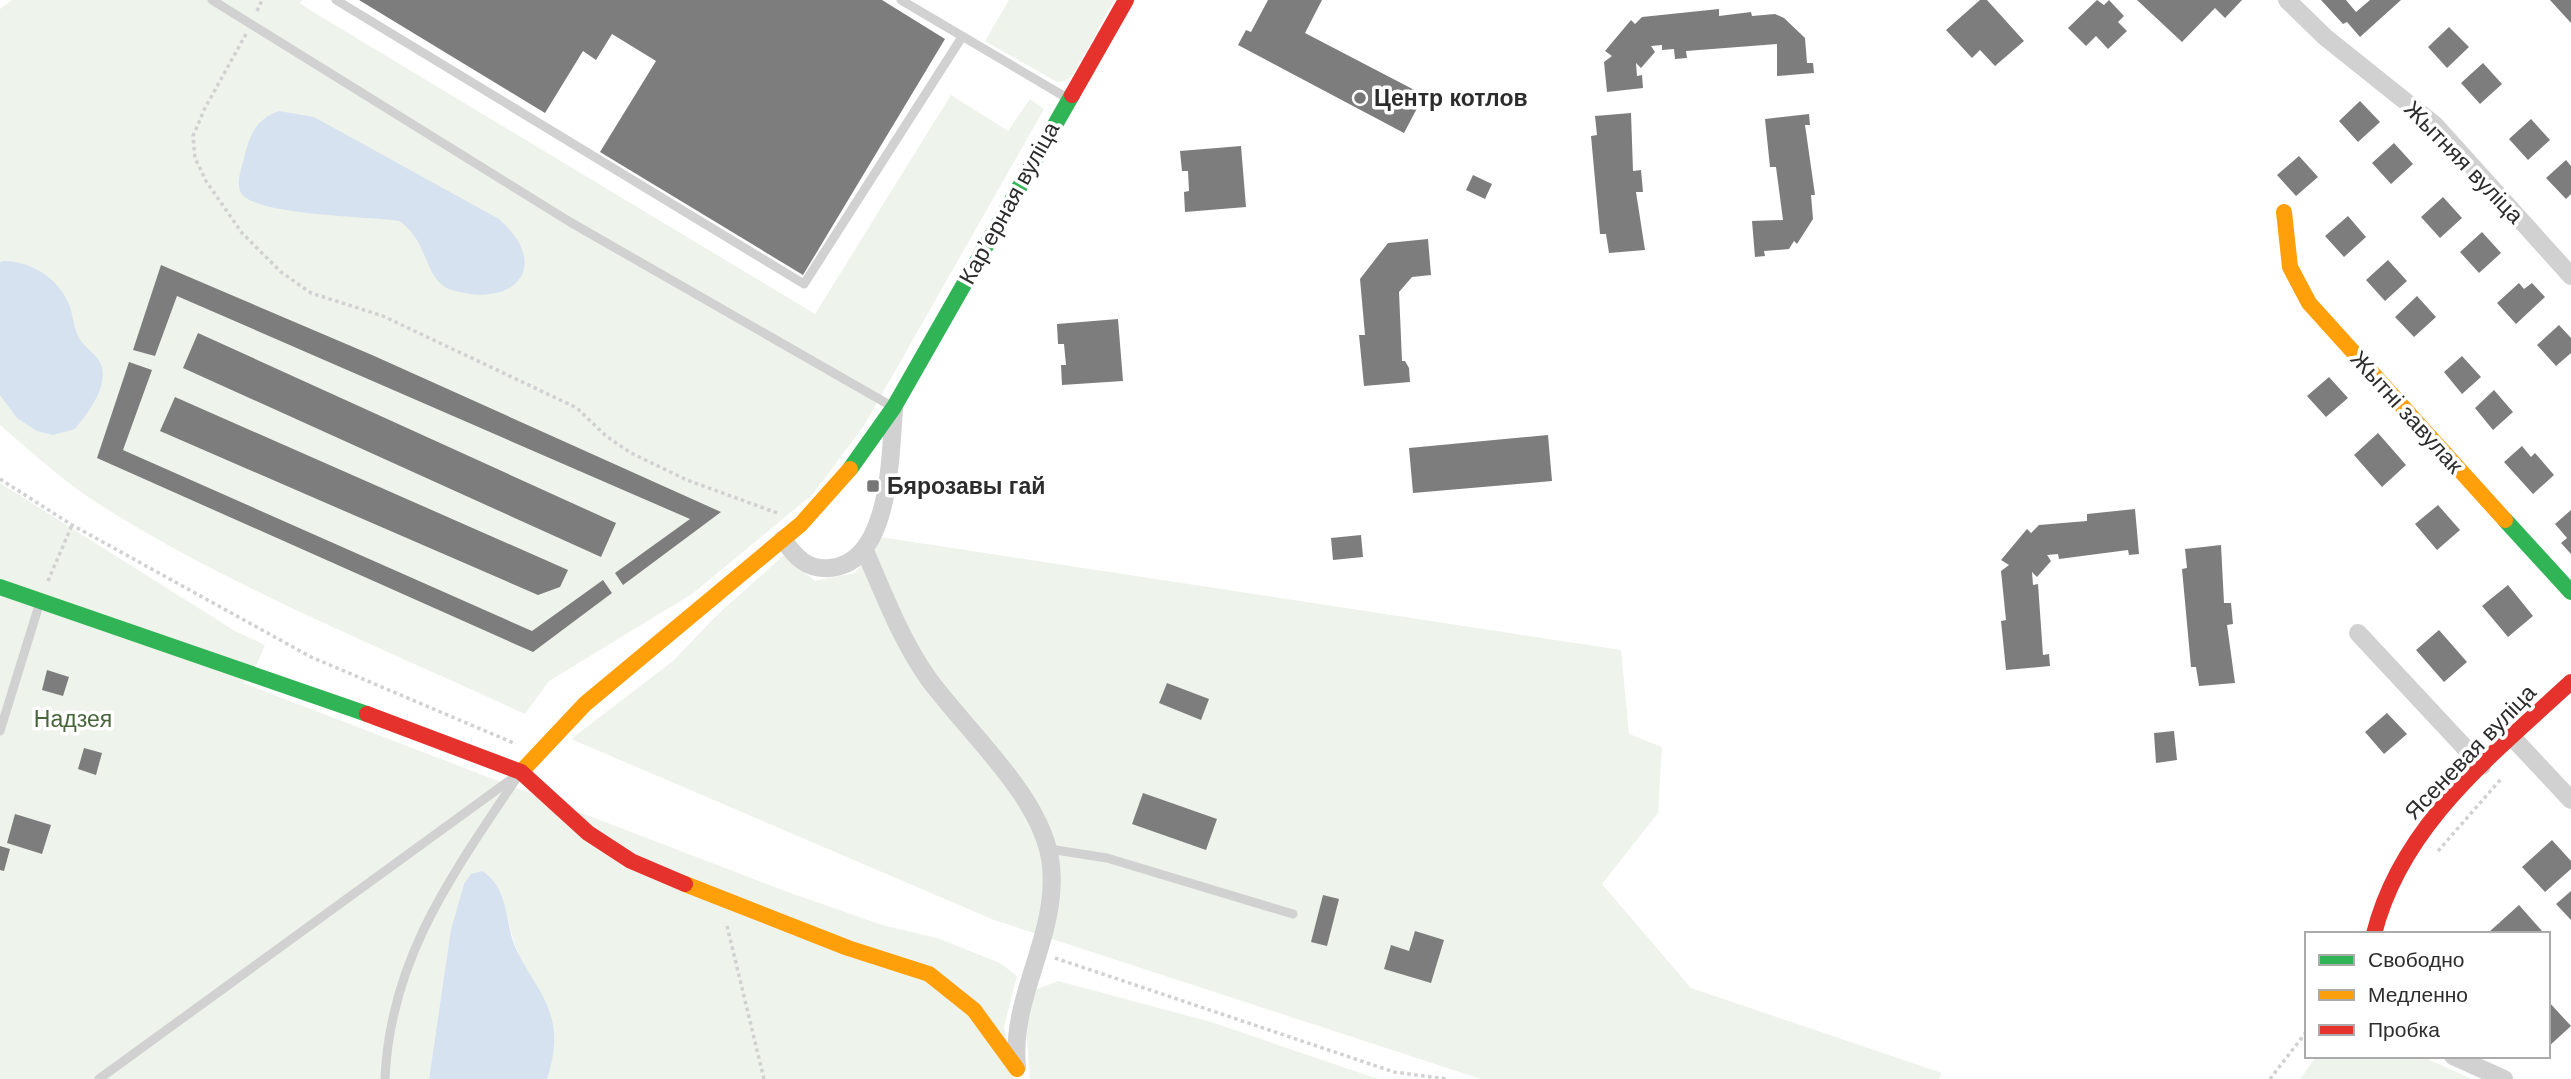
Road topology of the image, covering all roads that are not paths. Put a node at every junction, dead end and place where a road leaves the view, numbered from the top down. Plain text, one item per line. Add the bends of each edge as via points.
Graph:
1 (212, 0) edge
2 (336, 0) edge
3 (901, 0) edge
4 (1126, 0) edge
5 (2287, 0) edge
6 (962, 37) junction
7 (1068, 99) junction
8 (2284, 212) dead end
9 (2571, 276) edge
10 (894, 407) junction
11 (783, 539) junction
12 (865, 551) junction
13 (0, 587) edge
14 (2571, 592) edge
15 (40, 601) junction
16 (2358, 633) dead end
17 (2571, 682) edge
18 (0, 731) edge
19 (2512, 737) junction
20 (2482, 766) junction
21 (521, 772) junction
22 (2571, 800) edge
23 (1049, 849) junction
24 (1293, 914) dead end
25 (2375, 932) edge
26 (2457, 1058) edge
27 (1019, 1074) edge
28 (99, 1079) edge
29 (385, 1079) edge
30 (2504, 1079) edge

1 - 10 lane via 570,222
2 - 6 lane via 804,284
3 - 6 lane
4 - 7 street, Карʼерная вуліца
5 - 9 street, Жытняя вуліца via 2325,37 2435,125
6 - 7 lane
7 - 10 street, Карʼерная вуліца
8 - 14 street, Жытні завулак via 2290,267 2309,303
10 - 11 street, Карʼерная вуліца via 859,459
10 - 12 street, Карʼерная вуліца via 884,500
11 - 12 street via 802,562 817,568 846,565
11 - 21 street, Карʼерная вуліца via 574,714
12 - 23 street via 912,654 1036,814
13 - 15 street
15 - 18 lane
15 - 21 street via 383,719
16 - 20 street
17 - 19 street, Ясеневая вуліца
19 - 20 street, Ясеневая вуліца
19 - 22 street
20 - 25 street, Ясеневая вуліца via 2414,842 2383,899
21 - 27 street via 607,846 655,873 848,948 929,974 974,1010
21 - 28 lane
21 - 29 lane via 444,886 413,950 400,986
23 - 24 lane via 1107,858
23 - 27 street via 1052,903 1018,1014 1015,1045
26 - 30 street

